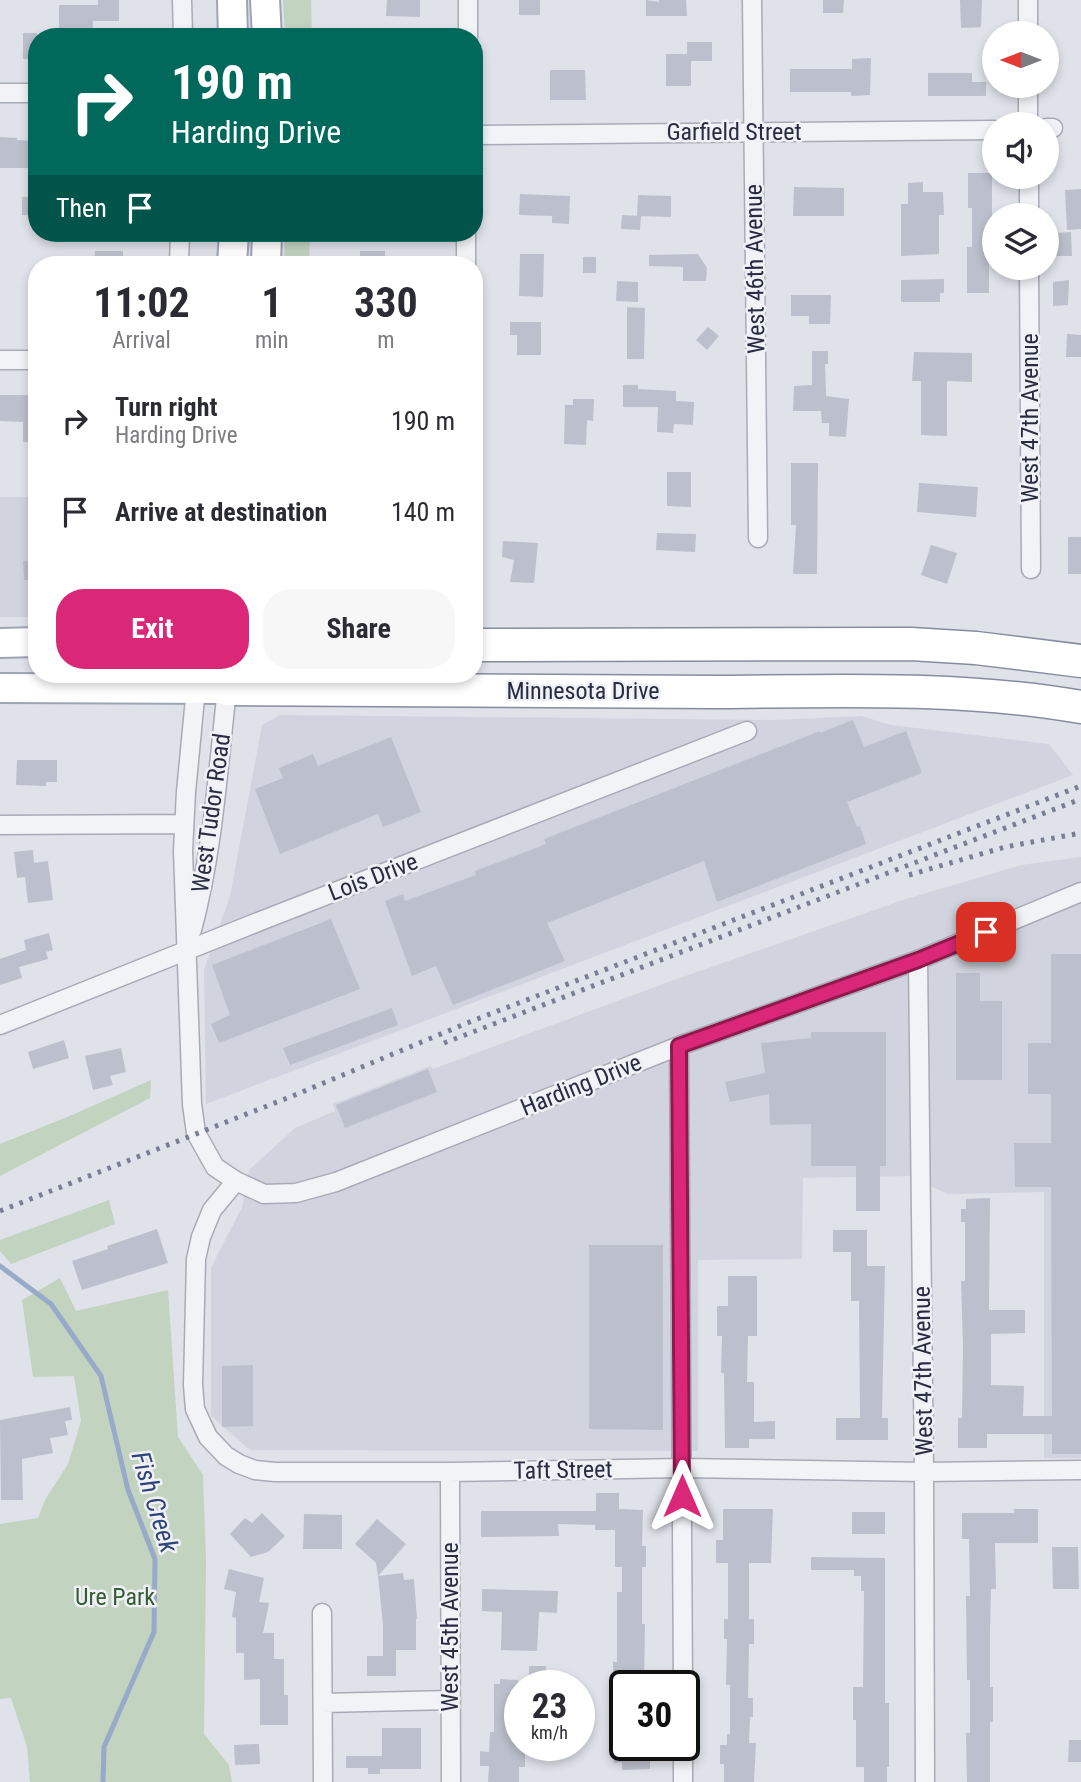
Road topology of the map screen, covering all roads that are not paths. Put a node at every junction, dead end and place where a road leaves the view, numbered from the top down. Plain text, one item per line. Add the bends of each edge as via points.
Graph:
1 (182, 0) edge
2 (232, 0) edge
3 (265, 0) edge
4 (468, 0) edge
5 (752, 0) edge
6 (1028, 0) edge
7 (1028, 21) edge
8 (183, 28) edge
9 (233, 28) edge
10 (267, 28) edge
11 (468, 28) edge
12 (0, 93) edge
13 (28, 93) edge
14 (982, 130) edge
15 (754, 132) junction
16 (483, 135) edge
17 (1029, 280) edge
18 (0, 360) edge
19 (28, 360) edge
20 (758, 538) dead end
21 (1031, 569) dead end
22 (28, 642) edge
23 (0, 643) edge
24 (483, 645) edge
25 (1081, 661) edge
26 (151, 683) edge
27 (212, 683) edge
28 (212, 683) edge
29 (301, 683) edge
30 (0, 688) edge
31 (1081, 707) edge
32 (747, 731) dead end
33 (183, 824) junction
34 (0, 825) edge
35 (1081, 892) edge
36 (186, 951) junction
37 (918, 960) junction
38 (0, 1025) edge
39 (679, 1046) junction
40 (236, 1181) junction
41 (682, 1468) junction
42 (1081, 1470) edge
43 (450, 1472) junction
44 (924, 1472) junction
45 (322, 1613) dead end
46 (683, 1670) edge
47 (451, 1700) junction
48 (323, 1703) junction
49 (683, 1761) edge
50 (323, 1782) edge
51 (450, 1782) edge
52 (683, 1782) edge
53 (925, 1782) edge

1 - 8 street
2 - 9 main road
3 - 10 main road
4 - 11 street
5 - 15 street, West 46th Avenue
6 - 7 street
12 - 13 street
14 - 15 street, Garfield Street
15 - 16 street, Garfield Street
15 - 20 street, West 46th Avenue
17 - 21 street, West 47th Avenue
18 - 19 street
22 - 23 main road
24 - 25 highway, Minnesota Drive via 911,645
26 - 30 main road, Minnesota Drive
27 - 33 street, West Tudor Road
28 - 36 street, West Tudor Road via 211,827 202,892
29 - 31 highway, Minnesota Drive via 701,692 887,690
32 - 36 street, Lois Drive
33 - 34 street
33 - 36 street, West Tudor Road
35 - 37 street, Harding Drive
36 - 38 street, Lois Drive
36 - 40 street, West Tudor Road via 196,1133 215,1167
37 - 39 street, Harding Drive
37 - 44 street, West 47th Avenue
39 - 40 street, Harding Drive via 336,1182 296,1193 264,1195
39 - 41 street
40 - 43 street, Taft Street via 212,1210 196,1259 193,1385 195,1409 208,1437 226,1456 254,1470
41 - 43 street, Taft Street
41 - 44 street, Taft Street
41 - 46 street
42 - 44 street, Taft Street
43 - 47 street, West 45th Avenue
44 - 53 street, West 47th Avenue
45 - 48 street
47 - 48 street
47 - 51 street, West 45th Avenue
48 - 50 street
49 - 52 street

